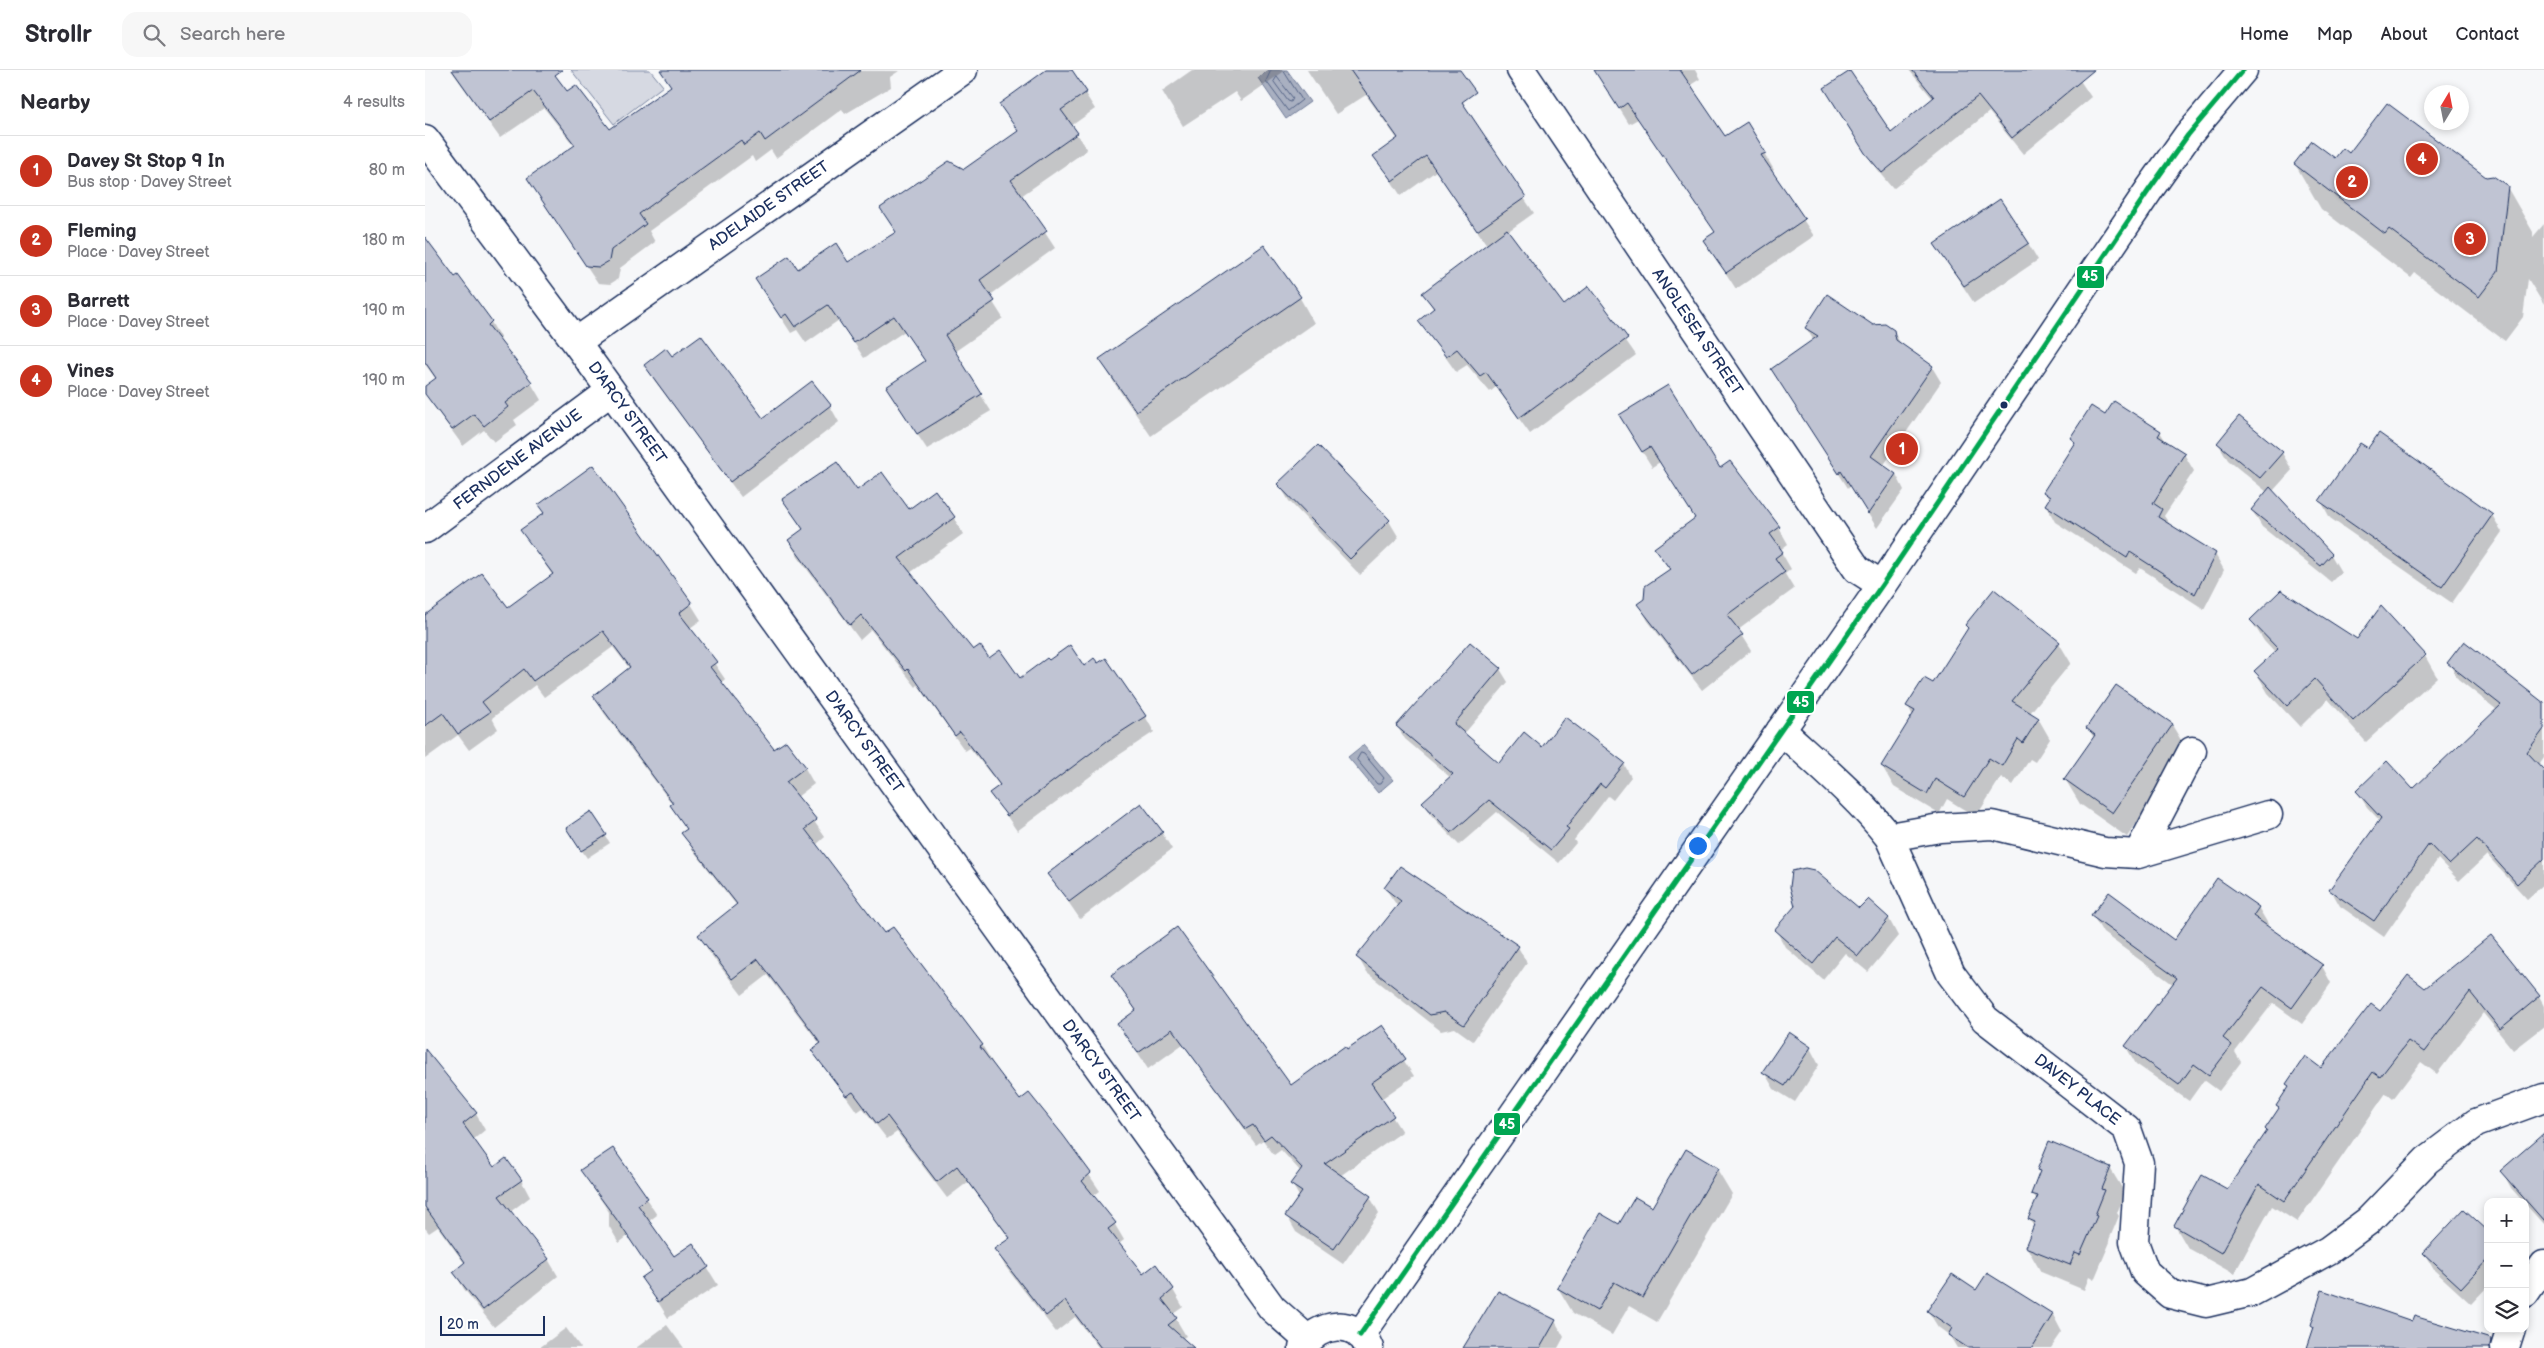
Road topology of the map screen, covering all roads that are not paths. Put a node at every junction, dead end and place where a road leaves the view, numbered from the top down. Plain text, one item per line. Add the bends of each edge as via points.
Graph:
1 (963, 70) edge
2 (1521, 70) edge
3 (2243, 70) edge
4 (425, 139) edge
5 (576, 342) junction
6 (611, 391) junction
7 (425, 530) edge
8 (1882, 585) junction
9 (1781, 730) junction
10 (2192, 751) dead end
11 (2268, 815) dead end
12 (1889, 837) junction
13 (2138, 854) junction
14 (2544, 1098) edge
15 (2544, 1265) edge
16 (2528, 1288) edge
17 (2510, 1333) edge
18 (1365, 1342) edge
19 (1306, 1344) edge
20 (2505, 1348) edge

1 - 5 street, ADELAIDE STREET
2 - 8 street, ANGLESEA STREET via 1857,569
3 - 8 street via 2188,135 2151,187
4 - 5 street, D'ARCY STREET
5 - 6 street, D'ARCY STREET
6 - 7 street, FERNDENE AVENUE
6 - 19 street, D'ARCY STREET via 1272,1308
8 - 9 street
9 - 12 street, DAVEY PLACE via 1834,778
9 - 18 street
10 - 13 street
11 - 13 street
12 - 13 street via 1940,828 1991,825 2105,852
12 - 14 street, DAVEY PLACE via 1951,974 1985,1020 2127,1129 2139,1163 2134,1242 2145,1272 2170,1294 2206,1303 2252,1292 2329,1250 2368,1220 2427,1160 2476,1123
15 - 16 street
17 - 20 street
18 - 19 street via 1351,1329 1327,1327 1316,1332

